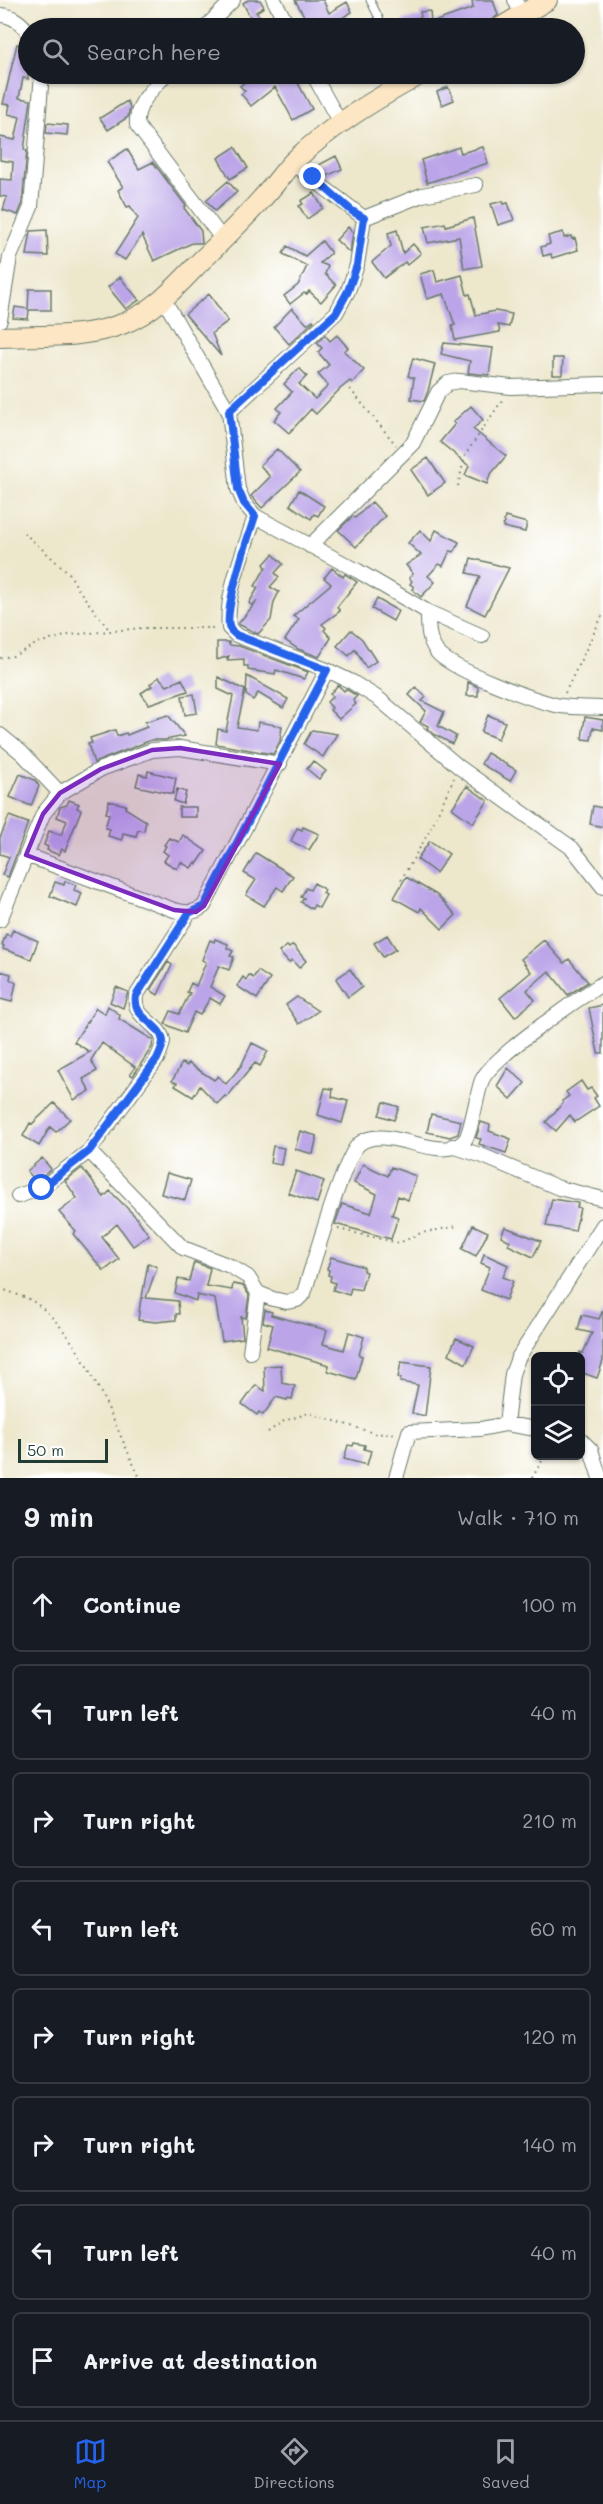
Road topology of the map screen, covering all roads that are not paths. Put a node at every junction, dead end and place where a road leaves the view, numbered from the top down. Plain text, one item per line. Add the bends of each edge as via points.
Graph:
1 (233, 0) edge
2 (274, 0) edge
3 (370, 0) edge
4 (547, 0) edge
5 (519, 8) edge
6 (0, 15) edge
7 (215, 18) edge
8 (284, 18) edge
9 (379, 18) edge
10 (18, 22) edge
11 (41, 84) edge
12 (157, 84) edge
13 (319, 84) edge
14 (400, 84) edge
15 (340, 123) junction
16 (292, 163) junction
17 (476, 185) dead end
18 (364, 218) junction
19 (223, 240) junction
20 (164, 298) junction
21 (0, 320) edge
22 (0, 337) edge
23 (603, 384) edge
24 (229, 411) junction
25 (255, 516) junction
26 (310, 546) junction
27 (428, 612) junction
28 (482, 636) dead end
29 (327, 670) junction
30 (603, 708) edge
31 (0, 735) edge
32 (280, 764) junction
33 (60, 793) junction
34 (26, 855) junction
35 (603, 887) edge
36 (189, 913) junction
37 (0, 920) edge
38 (603, 983) edge
39 (452, 1146) junction
40 (89, 1151) junction
41 (18, 1196) dead end
42 (603, 1199) edge
43 (603, 1225) edge
44 (258, 1293) junction
45 (250, 1352) dead end
46 (506, 1424) junction
47 (531, 1428) edge
48 (585, 1444) edge
49 (396, 1478) edge
50 (600, 1478) edge

1 - 7 street
2 - 8 street
3 - 9 lane
4 - 5 street
6 - 10 street
11 - 21 street via 31,207 10,257
12 - 19 street via 141,103 137,125
13 - 15 street
14 - 15 street
15 - 16 street
16 - 18 street
16 - 19 street
17 - 18 street via 422,195
18 - 24 street via 357,265 336,313
19 - 20 street
20 - 22 street via 103,331
20 - 24 street
23 - 26 street via 511,387 455,380 448,383 438,392 421,430 403,453
24 - 25 street via 238,489
25 - 26 street
25 - 29 street via 234,587 229,628 236,635
26 - 27 street
27 - 28 street
27 - 30 street via 430,641 439,655 452,664 559,706
29 - 32 street
29 - 35 street via 379,699 459,767 572,848
31 - 33 street
32 - 33 street via 180,748 152,750 100,769
32 - 36 street via 204,906
33 - 34 street via 43,814
34 - 36 street
34 - 37 street
36 - 40 street via 136,996 137,1010 164,1043 157,1059
38 - 39 street via 546,1022 492,1067 482,1079 467,1137
39 - 42 street via 559,1188
39 - 44 street via 432,1147 381,1137 366,1139 353,1151 304,1293 287,1302
40 - 41 street via 42,1188
40 - 44 street via 183,1248 248,1277
43 - 46 street via 518,1358 512,1374
44 - 45 street
46 - 47 street
46 - 49 street via 409,1432
48 - 50 street via 591,1450

